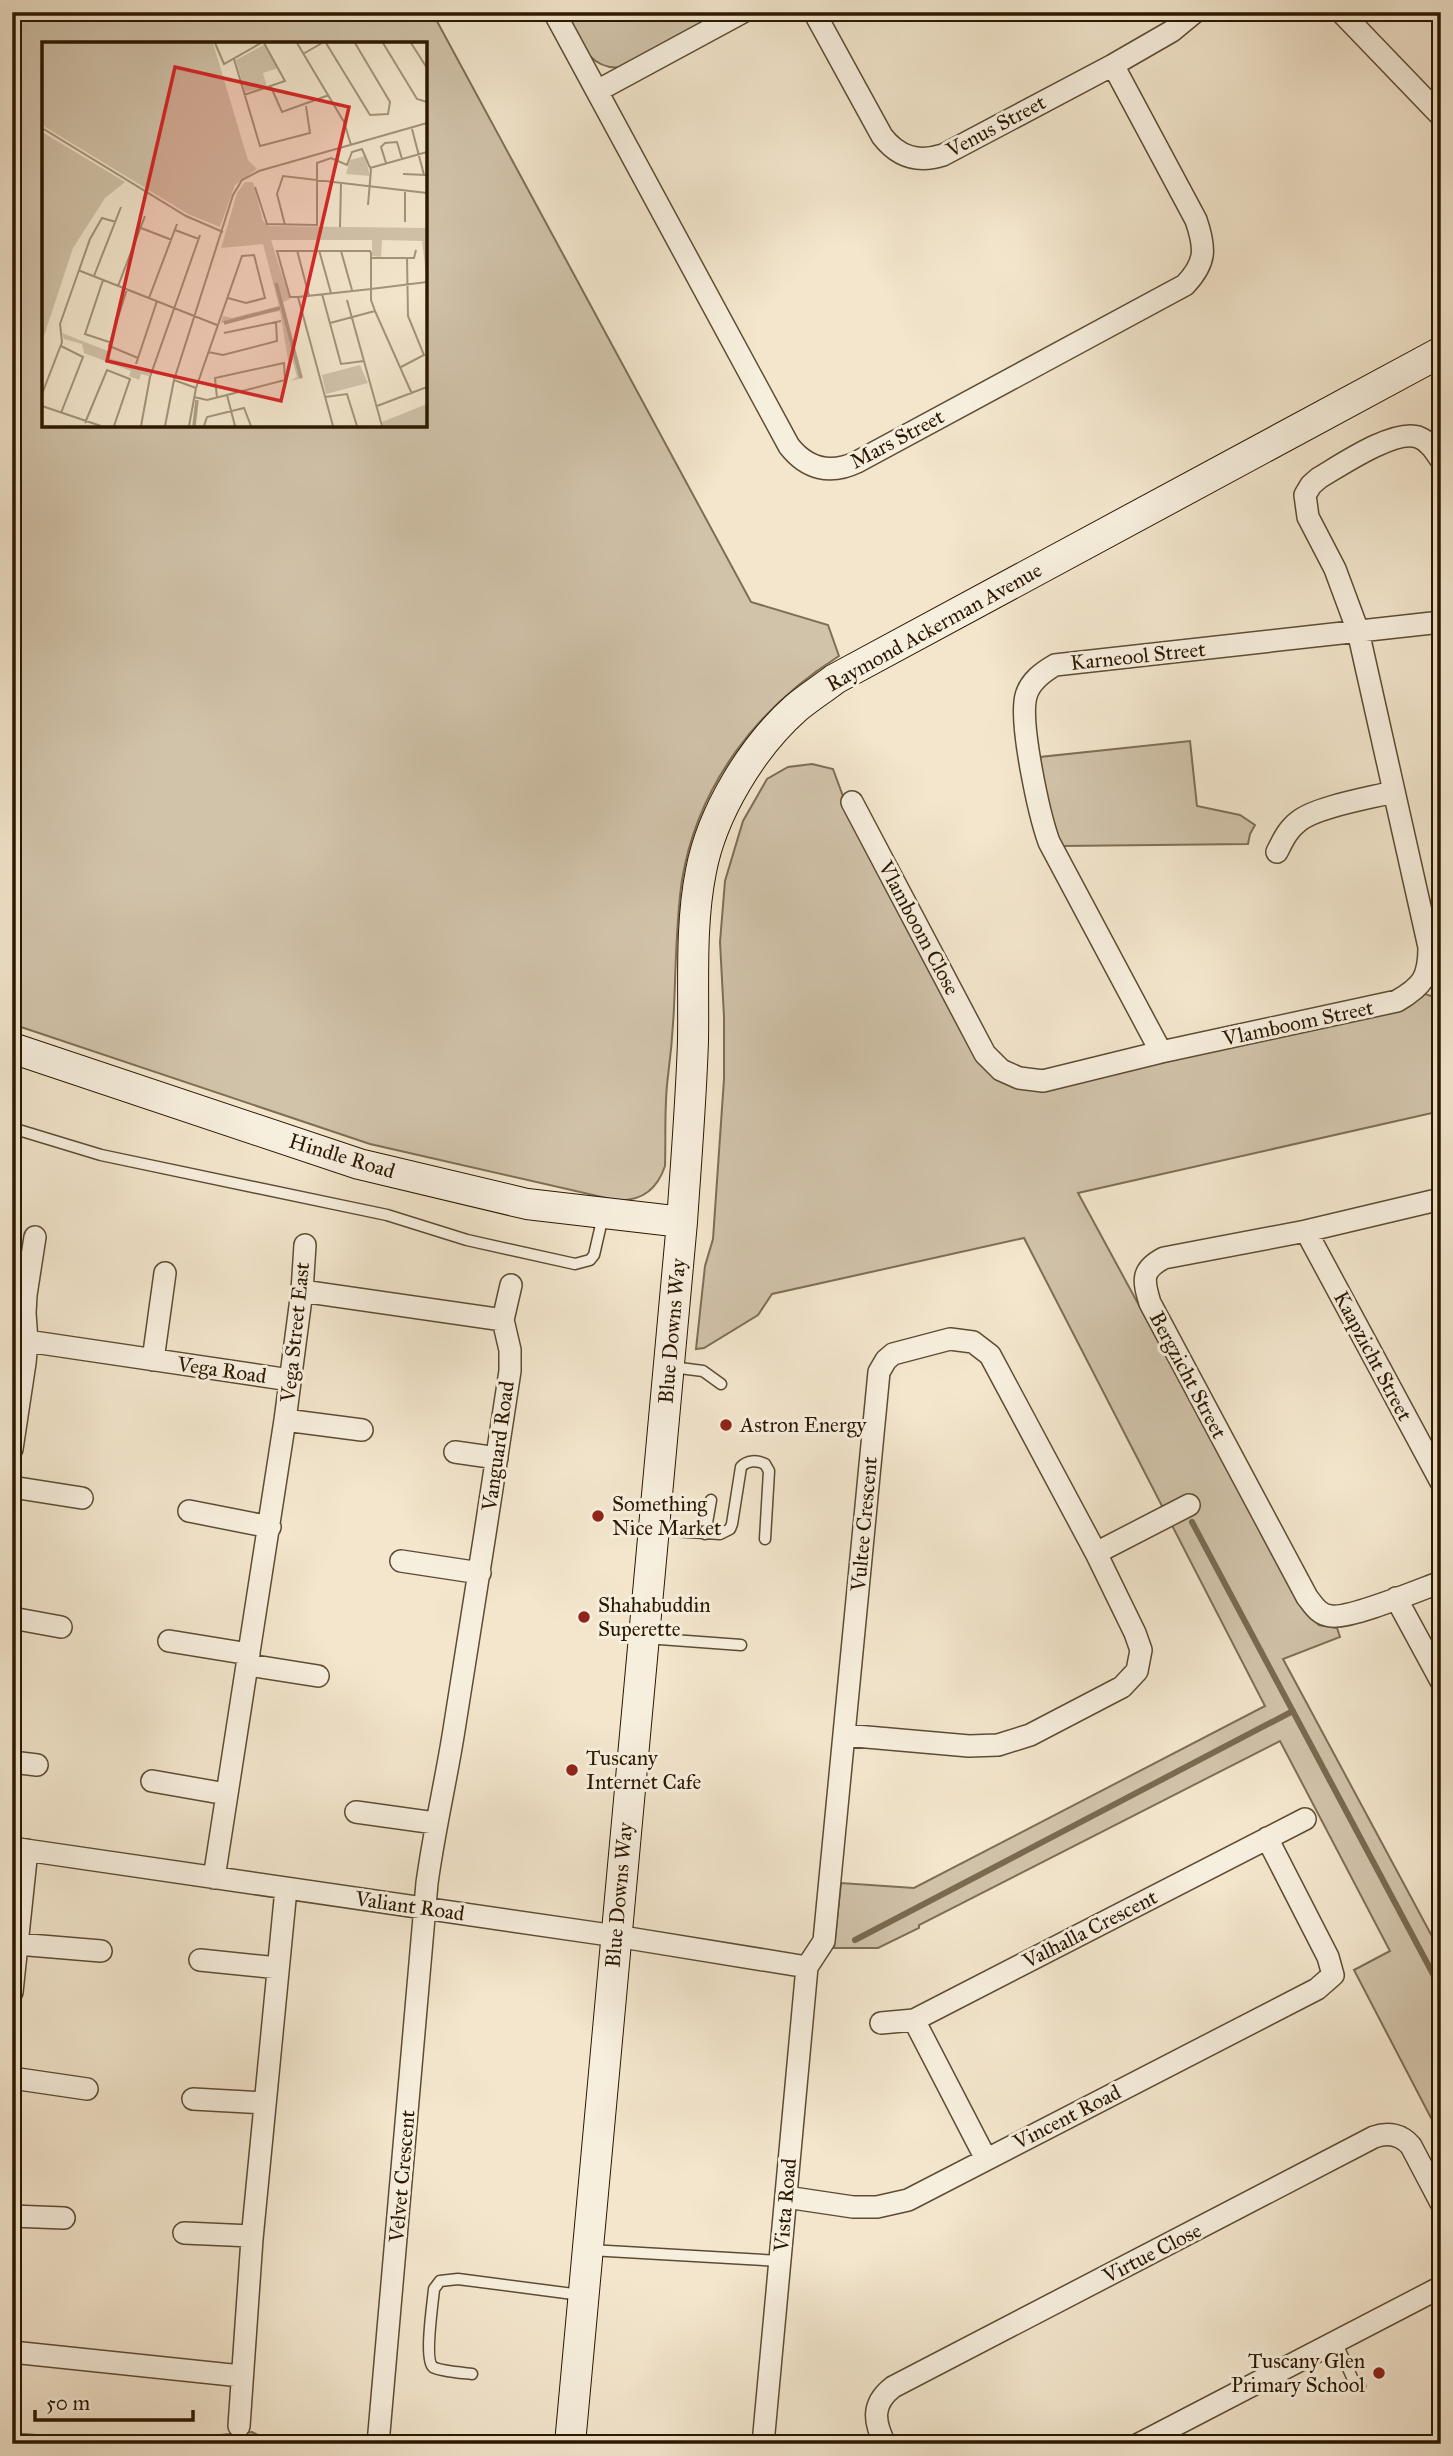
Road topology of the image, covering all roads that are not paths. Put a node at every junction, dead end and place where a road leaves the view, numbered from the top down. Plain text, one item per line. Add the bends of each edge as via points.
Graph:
1 (554, 12) edge
2 (743, 12) edge
3 (814, 12) edge
4 (1195, 12) edge
5 (1341, 12) edge
6 (1113, 65) junction
7 (597, 91) junction
8 (1441, 116) edge
9 (1441, 352) edge
10 (1441, 460) edge
11 (1441, 622) edge
12 (1357, 631) junction
13 (1393, 792) junction
14 (852, 802) dead end
15 (1277, 852) dead end
16 (12, 1048) edge
17 (1161, 1052) junction
18 (985, 1054) joint
19 (14, 1132) edge
20 (1441, 1199) edge
21 (604, 1213) junction
22 (682, 1222) junction
23 (1306, 1231) junction
24 (35, 1237) dead end
25 (305, 1245) dead end
26 (22, 1258) edge
27 (165, 1273) dead end
28 (511, 1285) dead end
29 (302, 1291) junction
30 (503, 1320) junction
31 (27, 1341) junction
32 (153, 1360) junction
33 (669, 1367) junction
34 (290, 1380) junction
35 (721, 1384) dead end
36 (285, 1420) junction
37 (362, 1430) dead end
38 (12, 1448) edge
39 (455, 1452) dead end
40 (497, 1458) junction
41 (1441, 1482) edge
42 (12, 1487) edge
43 (82, 1498) dead end
44 (711, 1500) dead end
45 (1189, 1505) dead end
46 (189, 1511) dead end
47 (270, 1527) junction
48 (653, 1530) junction
49 (705, 1534) junction
50 (765, 1539) dead end
51 (1096, 1553) junction
52 (401, 1561) dead end
53 (480, 1573) junction
54 (1441, 1582) edge
55 (1396, 1598) junction
56 (12, 1618) edge
57 (61, 1627) dead end
58 (643, 1637) junction
59 (169, 1641) dead end
60 (741, 1645) dead end
61 (249, 1660) junction
62 (318, 1676) dead end
63 (1441, 1681) edge
64 (844, 1735) junction
65 (12, 1762) edge
66 (37, 1765) dead end
67 (152, 1781) dead end
68 (226, 1794) junction
69 (356, 1812) dead end
70 (1305, 1819) dead end
71 (435, 1823) junction
72 (1267, 1838) junction
73 (19, 1849) edge
74 (214, 1878) junction
75 (286, 1889) junction
76 (425, 1909) junction
77 (616, 1936) junction
78 (17, 1944) junction
79 (101, 1951) dead end
80 (200, 1960) dead end
81 (807, 1967) junction
82 (278, 1968) junction
83 (12, 1992) edge
84 (914, 2020) junction
85 (881, 2023) dead end
86 (12, 2078) edge
87 (87, 2089) dead end
88 (193, 2099) dead end
89 (265, 2103) junction
90 (986, 2159) junction
91 (786, 2197) junction
92 (1441, 2203) edge
93 (12, 2216) edge
94 (64, 2218) dead end
95 (184, 2233) dead end
96 (252, 2236) junction
97 (587, 2250) junction
98 (780, 2261) junction
99 (1441, 2287) edge
100 (584, 2295) junction
101 (1336, 2342) junction
102 (12, 2352) edge
103 (472, 2374) dead end
104 (241, 2376) junction
105 (1360, 2386) dead end
106 (239, 2426) dead end
107 (378, 2444) edge
108 (570, 2444) edge
109 (763, 2444) edge
110 (885, 2444) edge
111 (1139, 2444) edge

1 - 7 street, Mars Street
2 - 7 street
3 - 6 street, Venus Street via 882,136 898,152 920,159 943,155
4 - 6 street, Venus Street
5 - 8 street
6 - 7 street, Mars Street via 1196,220 1203,239 1197,272 1173,292 856,463 837,469 806,463 789,446
9 - 22 street, Raymond Ackerman Avenue via 854,668 795,709 768,739 740,775 701,869
10 - 12 street, Vlamboom Street via 1427,442 1405,435 1319,478 1305,495 1308,517 1335,569
11 - 12 street, Karneool Street
12 - 13 street, Vlamboom Street
12 - 17 street, Karneool Street via 1055,665 1034,681 1026,695 1024,714 1040,819
13 - 15 street via 1300,820
13 - 17 street, Vlamboom Street via 1429,947 1424,981 1397,1001
14 - 18 street, Vlamboom Close
16 - 21 street, Hindle Road via 359,1164 527,1204
17 - 18 street, Vlamboom Street via 1043,1081 1018,1078
19 - 21 lane via 101,1155 387,1215 467,1240 575,1264 594,1255
20 - 23 street, Bergzicht Street
21 - 22 street, Hindle Road
22 - 33 street, Blue Downs Way
23 - 41 street, Kaapzicht Street
23 - 55 street, Bergzicht Street via 1164,1258 1145,1273 1146,1289 1317,1611 1332,1617 1351,1614
24 - 26 street
25 - 29 street, Vega Street East
26 - 31 street
27 - 32 street, Vega Road
28 - 30 street, Vanguard Road
29 - 30 street
29 - 34 street, Vega Street East
30 - 40 street, Vanguard Road via 510,1363
31 - 32 street, Vega Road
31 - 38 street
32 - 34 street, Vega Road
33 - 35 lane via 704,1370
33 - 48 street, Blue Downs Way
34 - 36 street, Vega Street East
36 - 37 street, Vega Street East
36 - 47 street, Vega Street East
39 - 40 street
40 - 53 street, Vanguard Road
42 - 43 street
44 - 49 lane
45 - 51 street
46 - 47 street
47 - 61 street, Vega Street East
48 - 49 lane
48 - 58 street, Blue Downs Way
49 - 50 lane via 730,1529 741,1467 758,1462 769,1471
51 - 64 street, Vultee Crescent via 1141,1650 1137,1671 1122,1687 1030,1735 998,1745
51 - 64 street, Vultee Crescent via 982,1347 950,1339 892,1354 878,1379
52 - 53 street
53 - 71 street, Vanguard Road
54 - 55 street
55 - 63 street
56 - 57 street
58 - 60 lane
58 - 77 street, Blue Downs Way
59 - 61 street
61 - 62 street
61 - 68 street, Vega Street East
64 - 81 street, Vultee Crescent via 824,1941
65 - 66 street
67 - 68 street
68 - 74 street, Vega Street East
69 - 71 street
70 - 72 street, Valhalla Crescent
71 - 76 street, Vanguard Road
72 - 84 street, Valhalla Crescent
72 - 90 street, Vincent Road via 1333,1975 1317,1989
73 - 74 street, Valiant Road
73 - 78 street
74 - 75 street, Valiant Road
75 - 76 street, Valiant Road
75 - 82 street
76 - 77 street, Valiant Road
76 - 107 street, Velvet Crescent
77 - 81 street, Valiant Road
77 - 97 street, Blue Downs Way
78 - 79 street
78 - 83 street
80 - 82 street
81 - 91 street, Vista Road
82 - 89 street
84 - 85 street, Valhalla Crescent
84 - 90 street
86 - 87 street
88 - 89 street
89 - 96 street
90 - 91 street, Vincent Road via 908,2200 877,2207
91 - 98 street, Vista Road
92 - 110 street, Virtue Close via 1407,2141 1394,2134 1374,2137 893,2387 880,2400 875,2416
93 - 94 street
95 - 96 street
96 - 104 street
97 - 98 lane
97 - 100 street, Blue Downs Way
98 - 109 street, Vista Road
99 - 101 street
100 - 103 lane via 458,2279 440,2281 434,2289 431,2364
100 - 108 street, Blue Downs Way
101 - 105 lane
101 - 111 street
102 - 104 street
104 - 106 street

